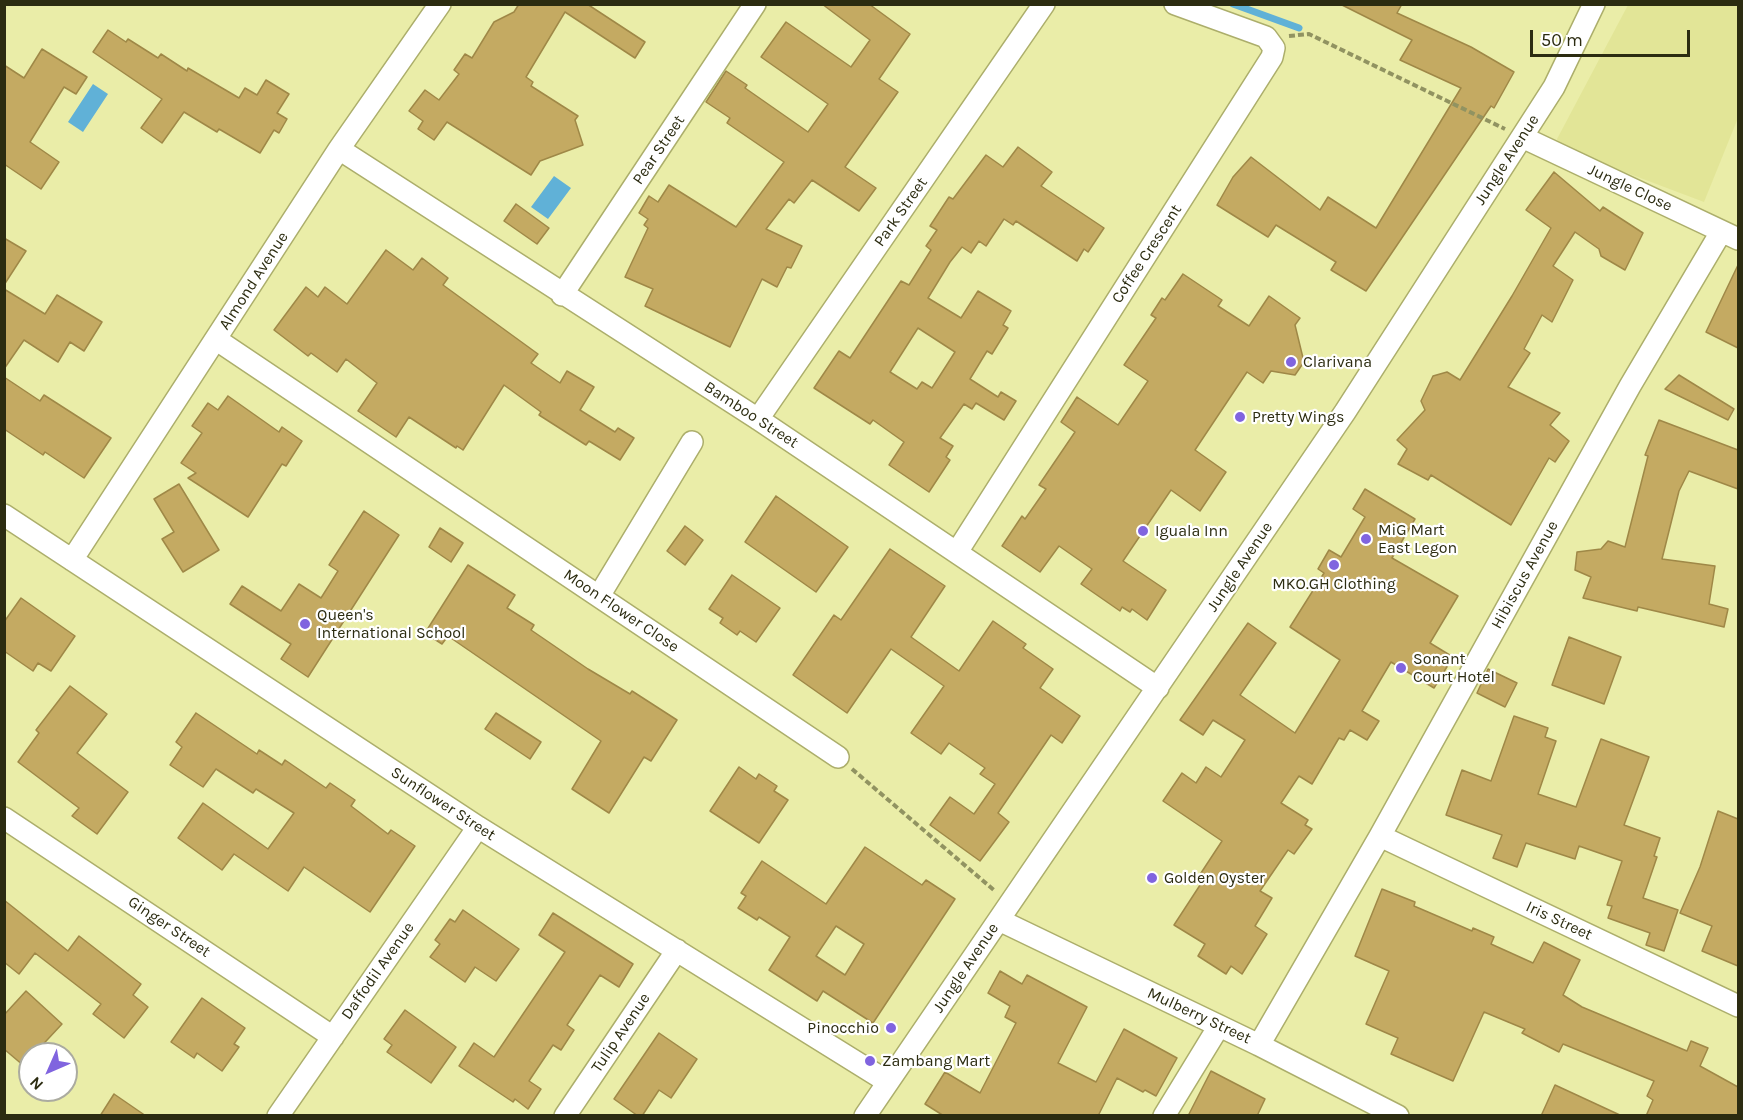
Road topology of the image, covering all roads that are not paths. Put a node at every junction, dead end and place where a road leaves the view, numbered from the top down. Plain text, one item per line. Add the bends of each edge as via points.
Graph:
1 (440, 4) edge
2 (755, 4) edge
3 (1044, 4) edge
4 (1175, 4) edge
5 (1594, 4) edge
6 (1522, 137) junction
7 (339, 149) junction
8 (1730, 235) edge
9 (562, 294) junction
10 (217, 340) junction
11 (758, 418) junction
12 (692, 442) dead end
13 (4, 515) edge
14 (957, 552) junction
15 (72, 560) junction
16 (599, 596) junction
17 (1158, 688) junction
18 (838, 757) road end
19 (4, 818) edge
20 (478, 827) junction
21 (1380, 836) junction
22 (1004, 911) junction
23 (676, 950) junction
24 (1738, 1006) edge
25 (1219, 1026) junction
26 (333, 1037) junction
27 (1258, 1045) junction
28 (888, 1083) junction
29 (278, 1116) edge
30 (565, 1116) edge
31 (865, 1116) edge
32 (1164, 1116) edge
33 (1398, 1116) edge

1 - 7 street, Almond Avenue
2 - 9 street, Pear Street
3 - 11 street, Park Street
4 - 14 street, Coffee Crescent via 1266,37 1274,48 1268,64
5 - 6 street, Jungle Avenue via 1554,87
6 - 8 street, Jungle Close
6 - 17 street, Jungle Avenue via 1345,412
7 - 9 street, Bamboo Street
7 - 10 street, Almond Avenue
8 - 21 street, Hibiscus Avenue via 1630,386
9 - 11 street, Bamboo Street
10 - 15 street, Almond Avenue
10 - 16 street, Moon Flower Close
11 - 14 street, Bamboo Street
12 - 16 street
13 - 15 street, Sunflower Street
14 - 17 street, Bamboo Street
15 - 20 street, Sunflower Street
16 - 18 street, Moon Flower Close
17 - 22 street, Jungle Avenue
19 - 26 street, Ginger Street
20 - 23 street, Sunflower Street
20 - 26 street, Daffodil Avenue
21 - 24 street, Iris Street
21 - 27 street, Hibiscus Avenue
22 - 25 street, Mulberry Street
22 - 28 street, Jungle Avenue
23 - 28 street, Sunflower Street
23 - 30 street, Tulip Avenue
25 - 27 street, Mulberry Street
25 - 32 street
26 - 29 street, Daffodil Avenue
27 - 33 street, Mulberry Street
28 - 31 street, Jungle Avenue

